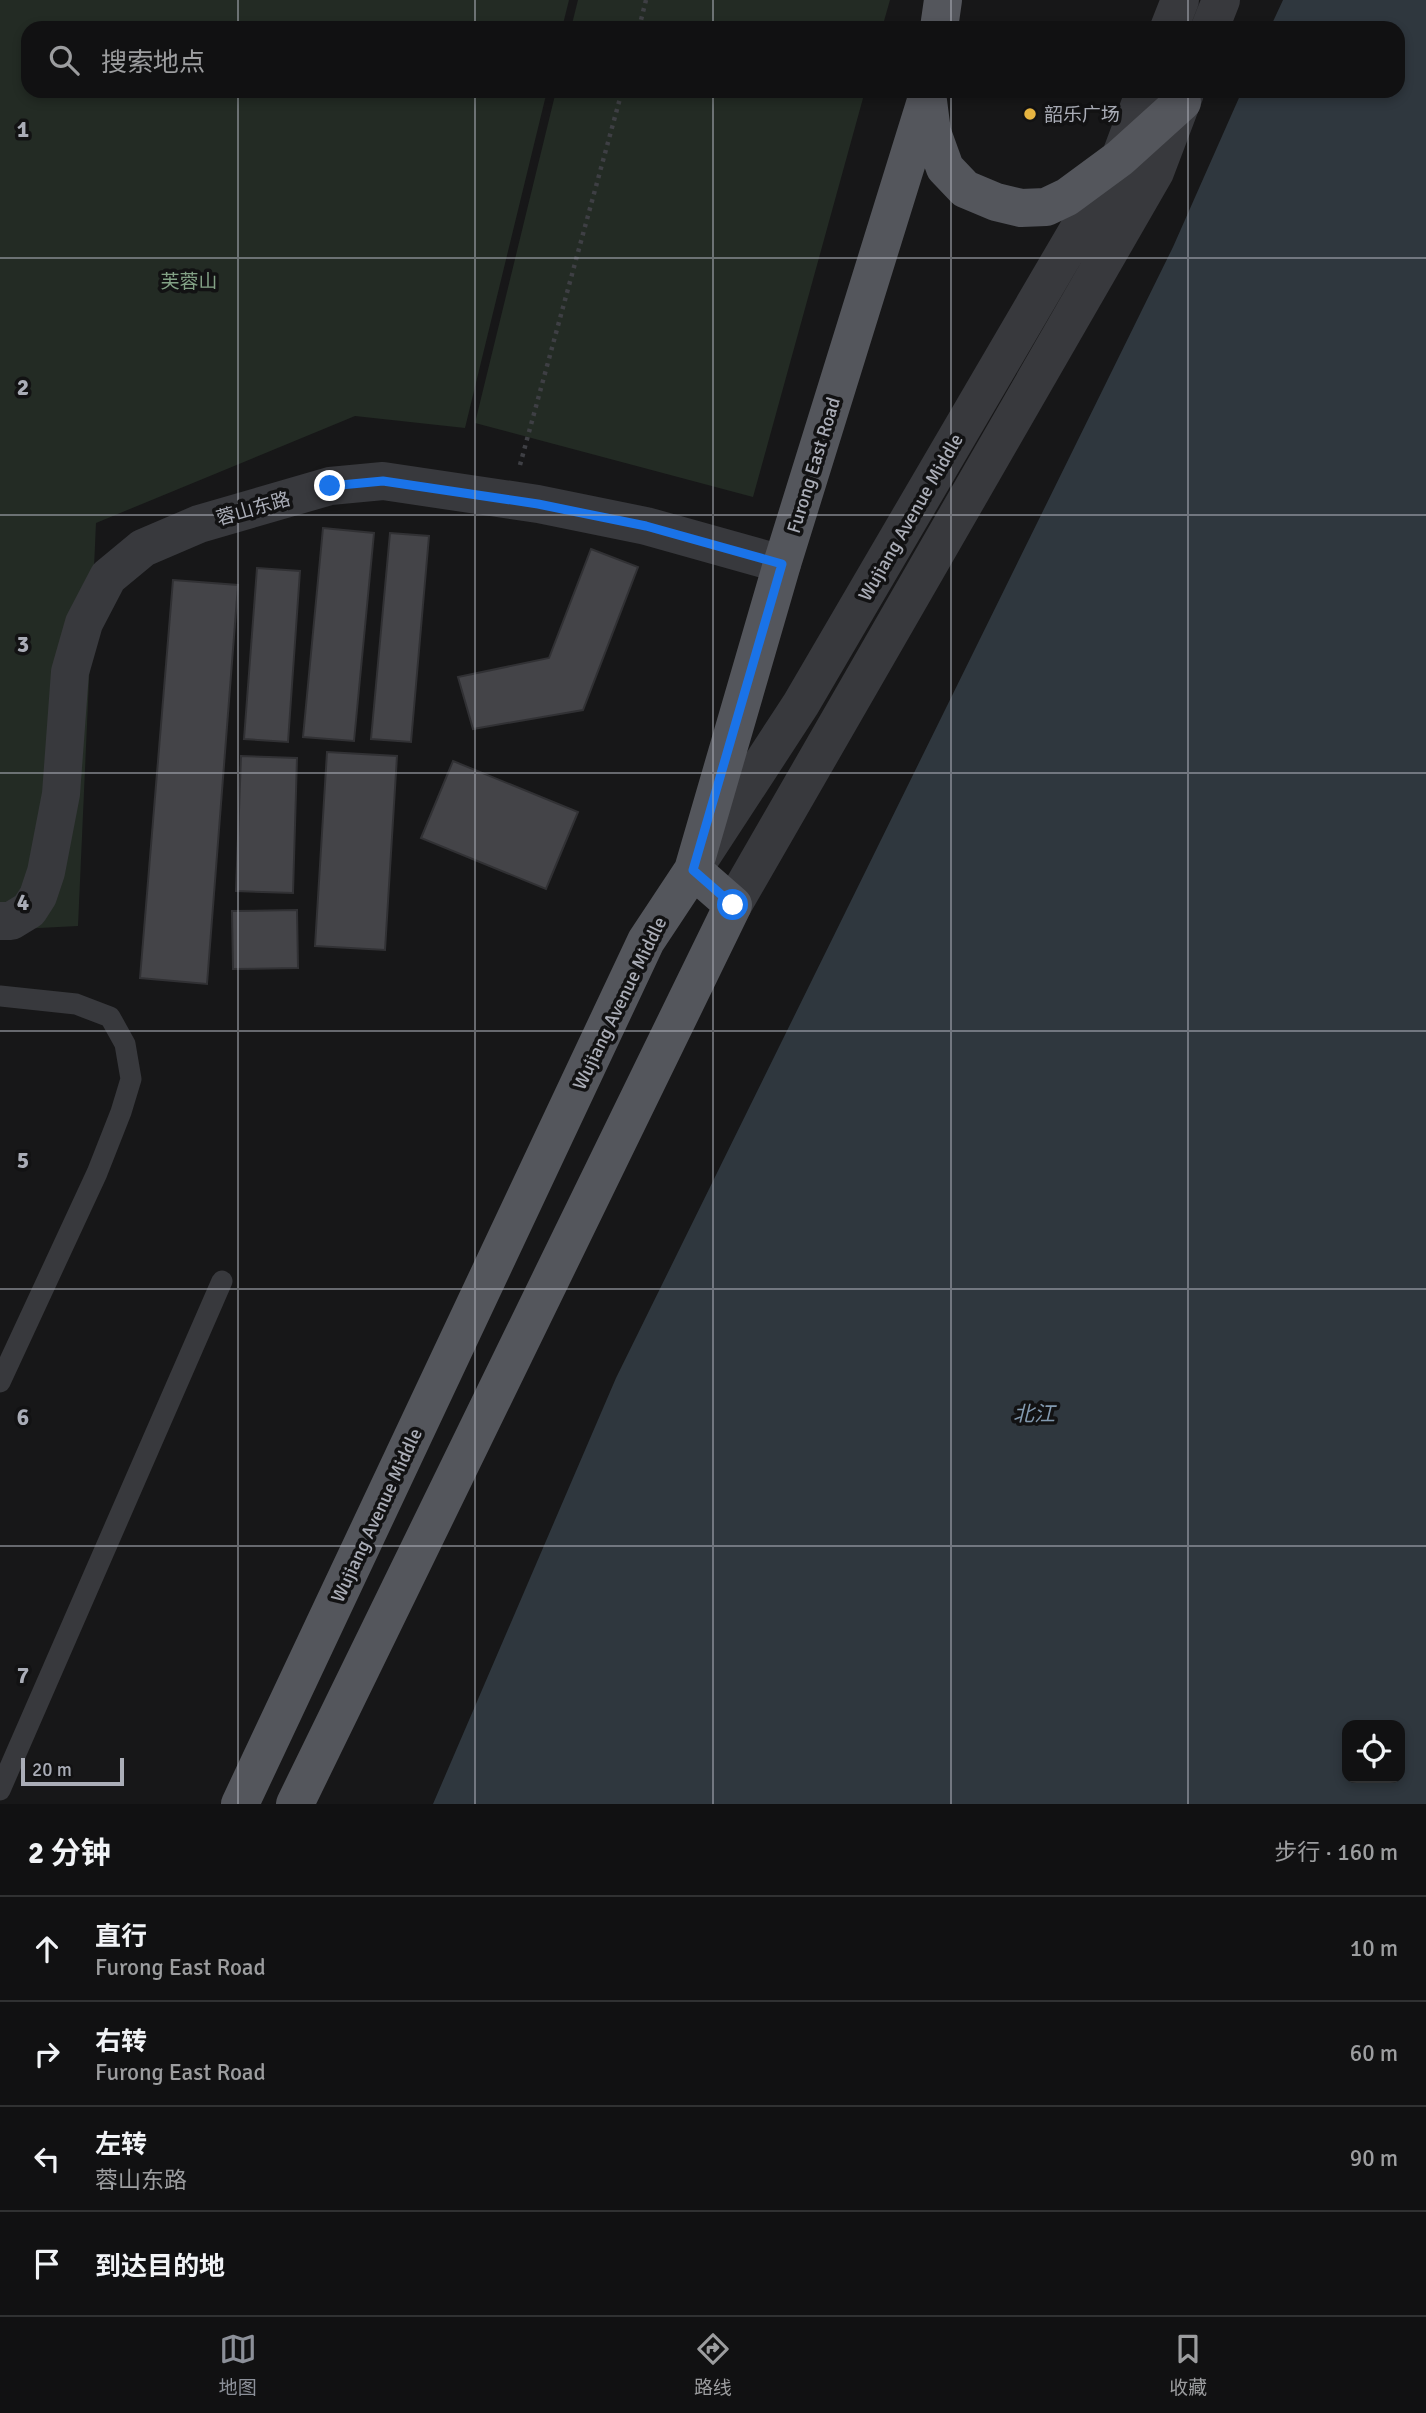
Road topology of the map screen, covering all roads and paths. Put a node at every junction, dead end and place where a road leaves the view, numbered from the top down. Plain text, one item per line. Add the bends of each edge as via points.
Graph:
1 (646, 0) edge
2 (943, 0) edge
3 (1180, 0) edge
4 (1221, 0) edge
5 (641, 21) edge
6 (940, 21) edge
7 (1172, 21) edge
8 (1213, 21) edge
9 (620, 98) edge
10 (928, 98) edge
11 (929, 98) edge
12 (1142, 98) edge
13 (1183, 98) edge
14 (1184, 98) edge
15 (1120, 158) junction
16 (510, 499) junction
17 (782, 564) junction
18 (693, 870) junction
19 (733, 905) junction
20 (0, 921) edge
21 (0, 996) edge
22 (222, 1281) dead end
23 (0, 1382) edge
24 (0, 1790) edge
25 (240, 1804) edge
26 (295, 1804) edge

1 - 5 path
2 - 6 main road
3 - 7 street
4 - 8 street
9 - 16 path
10 - 17 main road, Furong East Road
11 - 15 main road via 932,132 945,168 965,190 996,202 1046,207
12 - 15 street, Wujiang Avenue Middle
13 - 15 main road
14 - 19 street, Wujiang Avenue Middle via 1155,172
15 - 18 street, Wujiang Avenue Middle via 801,704
16 - 17 street, 蓉山东路 via 646,526
16 - 20 street, 蓉山东路 via 383,481 330,486 199,524 142,548 108,577 84,623 70,672 61,794 46,872 29,910 11,921
17 - 18 main road, Furong East Road
18 - 19 main road
18 - 25 main road, Wujiang Avenue Middle via 646,941
19 - 26 main road, Wujiang Avenue Middle
21 - 23 lane via 76,1004 110,1017 125,1044 131,1079 97,1173
22 - 24 lane

